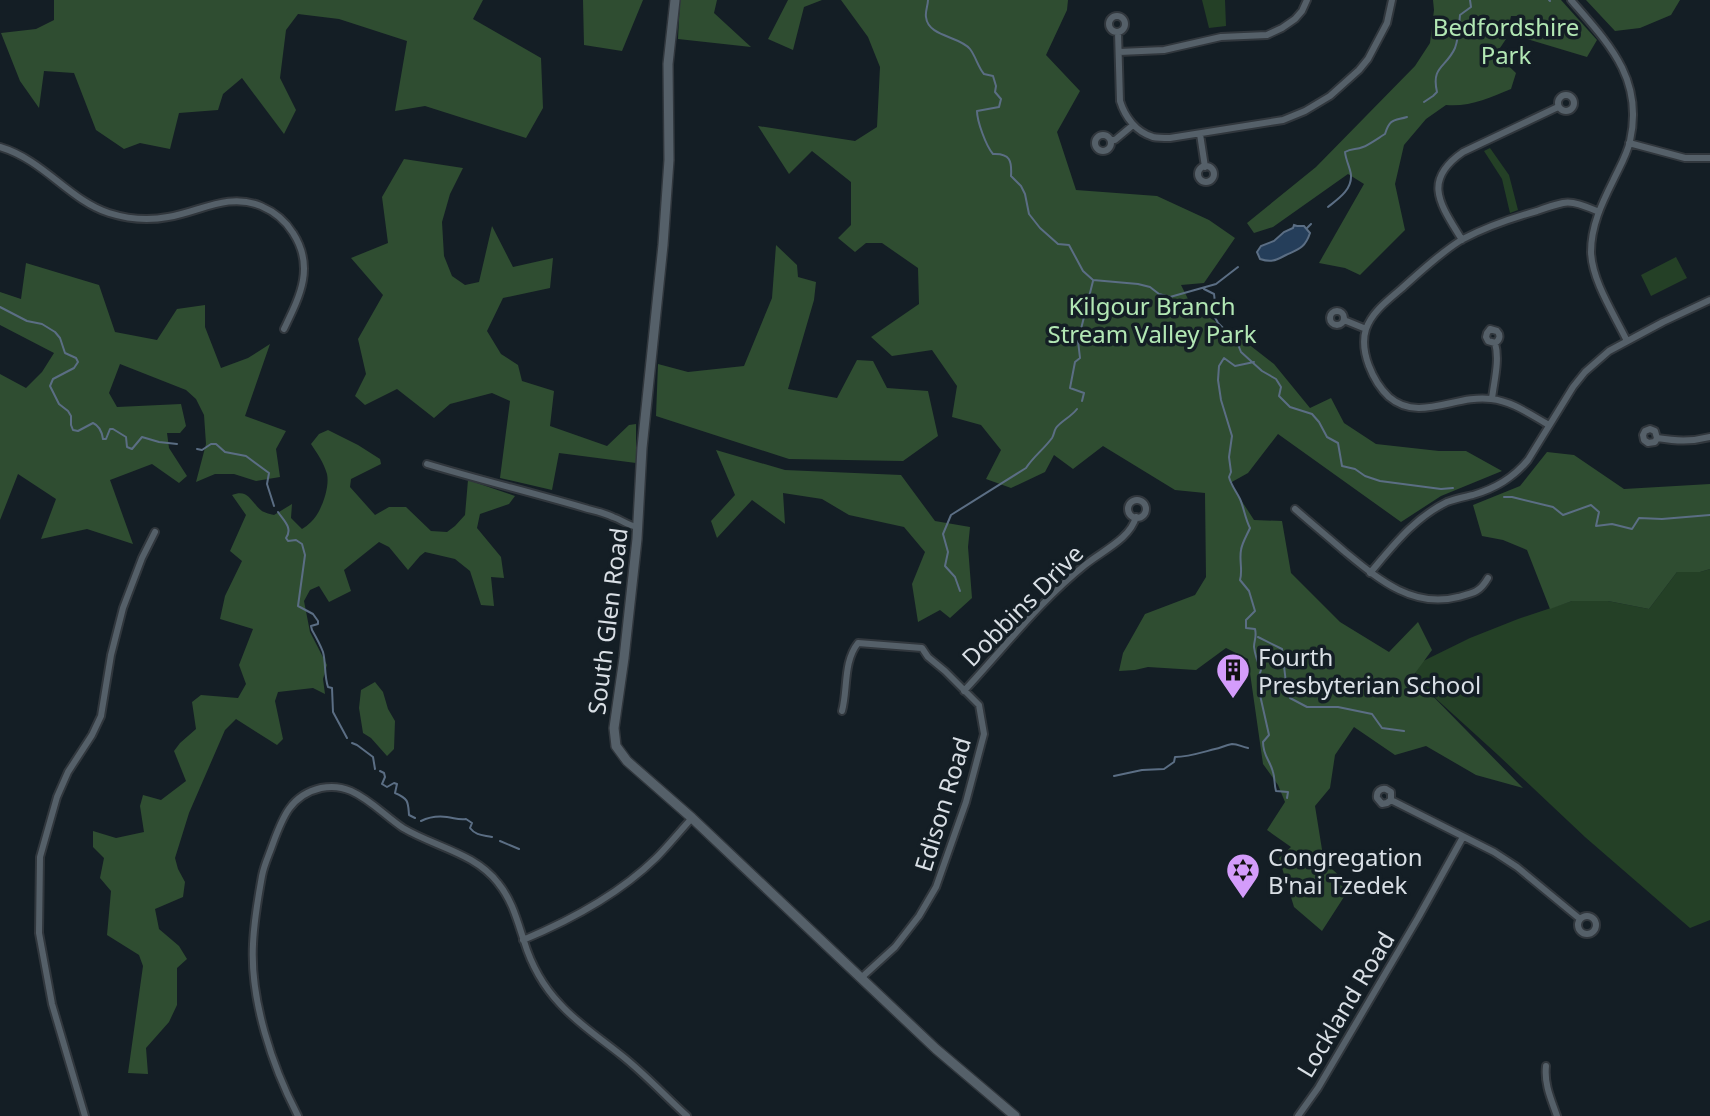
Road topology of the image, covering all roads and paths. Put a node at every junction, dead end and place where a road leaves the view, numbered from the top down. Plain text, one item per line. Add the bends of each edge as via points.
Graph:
1 (675, 0) edge
2 (1307, 0) edge
3 (1392, 0) edge
4 (1571, 0) edge
5 (1118, 32) dead end
6 (1119, 52) junction
7 (1559, 107) dead end
8 (1133, 125) junction
9 (1200, 134) junction
10 (1111, 141) dead end
11 (1629, 143) junction
12 (0, 147) edge
13 (1710, 158) edge
14 (1205, 167) dead end
15 (1598, 212) junction
16 (1462, 240) junction
17 (1710, 300) edge
18 (1344, 320) dead end
19 (285, 329) dead end
20 (1366, 329) junction
21 (1627, 341) junction
22 (1495, 343) dead end
23 (1492, 399) junction
24 (1549, 425) junction
25 (1710, 437) edge
26 (1657, 438) dead end
27 (427, 464) dead end
28 (1295, 509) dead end
29 (1136, 517) dead end
30 (638, 527) junction
31 (155, 532) dead end
32 (1370, 572) junction
33 (1488, 578) dead end
34 (964, 691) junction
35 (842, 711) dead end
36 (1391, 800) dead end
37 (692, 818) junction
38 (1463, 838) junction
39 (1580, 919) dead end
40 (523, 940) junction
41 (861, 978) junction
42 (1546, 1066) dead end
43 (85, 1116) edge
44 (298, 1116) edge
45 (687, 1116) edge
46 (1015, 1116) edge
47 (1298, 1116) edge
48 (1558, 1116) edge

1 - 30 main road, South Glen Road via 668,64 669,160
2 - 6 street via 1296,19 1267,35
3 - 9 street via 1387,23 1368,59 1330,96 1283,120
4 - 11 street via 1607,41 1624,73 1632,99
5 - 6 street
6 - 8 street via 1120,101
7 - 16 street via 1463,152 1442,172 1438,191 1442,208
8 - 9 street via 1154,137
8 - 10 street
9 - 14 street
11 - 13 street via 1685,158
11 - 15 street
12 - 19 street via 44,169 93,206 133,219 170,217 230,201 271,210 296,237 304,264 302,290
15 - 16 street via 1562,203
15 - 21 street via 1592,261
16 - 20 street via 1377,310
17 - 21 street
18 - 20 street
20 - 23 street via 1369,366 1383,391 1401,405 1424,409 1467,399
21 - 24 street via 1586,372
22 - 23 street
23 - 24 street
24 - 32 street via 1528,460 1506,482 1423,516
25 - 26 street via 1679,442
27 - 30 street via 580,506
28 - 32 street
29 - 34 street, Dobbins Drive via 1120,538 1058,589
30 - 37 main road, South Glen Road via 614,737 627,761
31 - 43 street via 123,608 101,716 57,797 40,857 39,933 52,1004
32 - 33 street via 1402,593 1434,600 1473,593
34 - 35 street, Edison Road via 922,648 860,642 849,661
34 - 41 street, Edison Road via 979,705 984,734 936,887 895,947
36 - 38 street
37 - 40 street via 655,859 622,886
37 - 41 main road, South Glen Road
38 - 39 street via 1517,867
38 - 47 street, Lockland Road
40 - 44 street via 508,896 487,870 404,828 349,790 327,787 306,793 282,820 264,868 253,945 263,1027
40 - 45 street via 559,1004
41 - 46 main road, South Glen Road
42 - 48 street via 1548,1091

